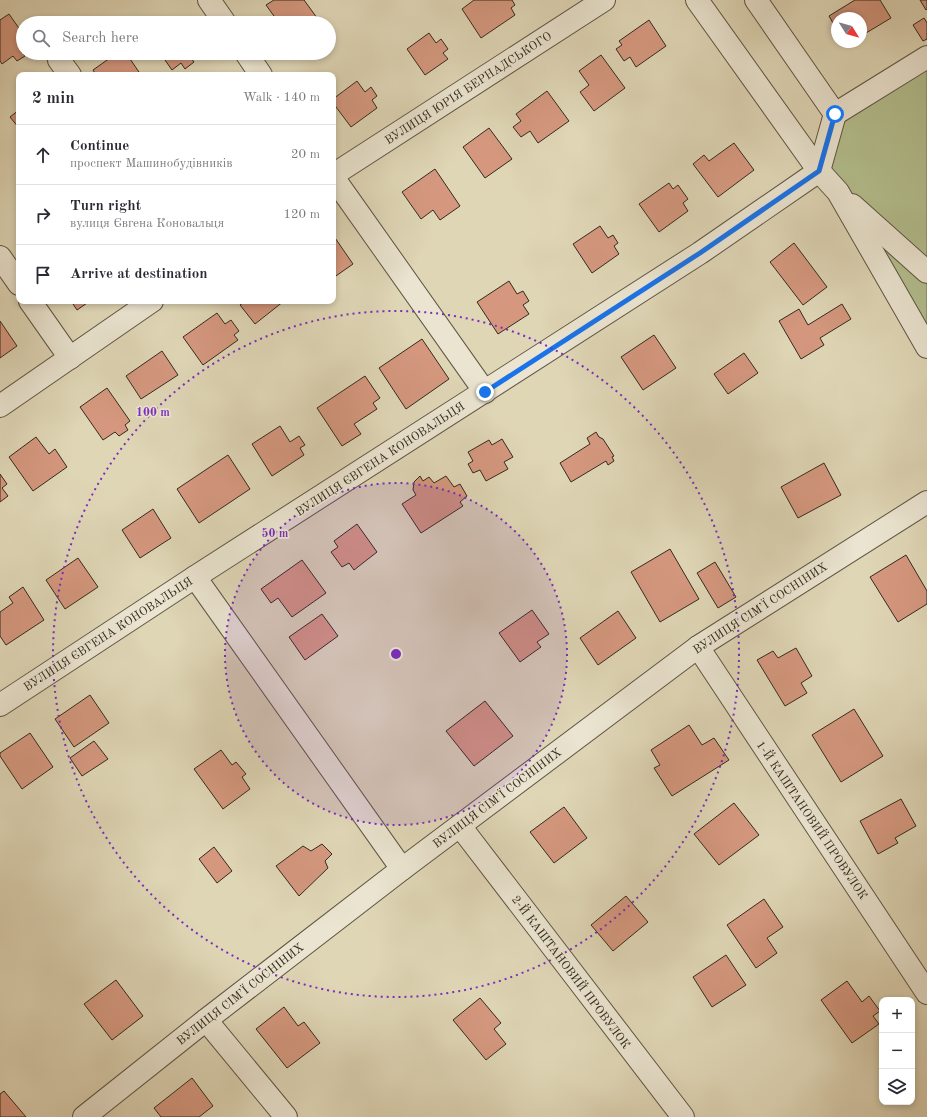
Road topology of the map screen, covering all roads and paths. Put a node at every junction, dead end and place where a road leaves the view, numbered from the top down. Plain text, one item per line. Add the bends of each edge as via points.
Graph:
1 (209, 0) edge
2 (604, 0) edge
3 (697, 0) edge
4 (756, 0) edge
5 (220, 16) edge
6 (927, 57) edge
7 (251, 60) edge
8 (260, 72) edge
9 (835, 114) junction
10 (819, 171) junction
11 (336, 174) edge
12 (336, 180) edge
13 (838, 192) junction
14 (0, 257) edge
15 (927, 272) edge
16 (16, 280) edge
17 (32, 304) edge
18 (148, 304) edge
19 (927, 347) edge
20 (70, 358) junction
21 (485, 392) junction
22 (0, 406) edge
23 (927, 502) edge
24 (195, 576) junction
25 (698, 647) junction
26 (0, 705) edge
27 (460, 826) junction
28 (402, 869) junction
29 (927, 993) edge
30 (206, 1020) junction
31 (84, 1117) edge
32 (286, 1117) edge
33 (683, 1117) edge

1 - 5 street
2 - 11 street, ВУЛИЦЯ ЮРІЯ БЕРНАДСЬКОГО
3 - 10 street
4 - 9 street
6 - 9 street
7 - 8 street
9 - 10 street
10 - 13 street
10 - 21 street, ВУЛИЦЯ ЄВГЕНА КОНОВАЛЬЦЯ via 700,253
12 - 21 street
13 - 15 street
13 - 19 street
14 - 16 street
17 - 20 street
18 - 20 street
20 - 22 street
21 - 24 street, ВУЛИЦЯ ЄВГЕНА КОНОВАЛЬЦЯ
23 - 25 street, ВУЛИЦЯ СІМ’Ї СОСНІНИХ
24 - 26 street, ВУЛИЦЯ ЄВГЕНА КОНОВАЛЬЦЯ
24 - 28 street
25 - 27 street, ВУЛИЦЯ СІМ’Ї СОСНІНИХ
25 - 29 street, 1-Й КАШТАНОВИЙ ПРОВУЛОК
27 - 28 street, ВУЛИЦЯ СІМ’Ї СОСНІНИХ
27 - 33 street, 2-Й КАШТАНОВИЙ ПРОВУЛОК
28 - 30 street, ВУЛИЦЯ СІМ’Ї СОСНІНИХ
30 - 31 street, ВУЛИЦЯ СІМ’Ї СОСНІНИХ
30 - 32 street

